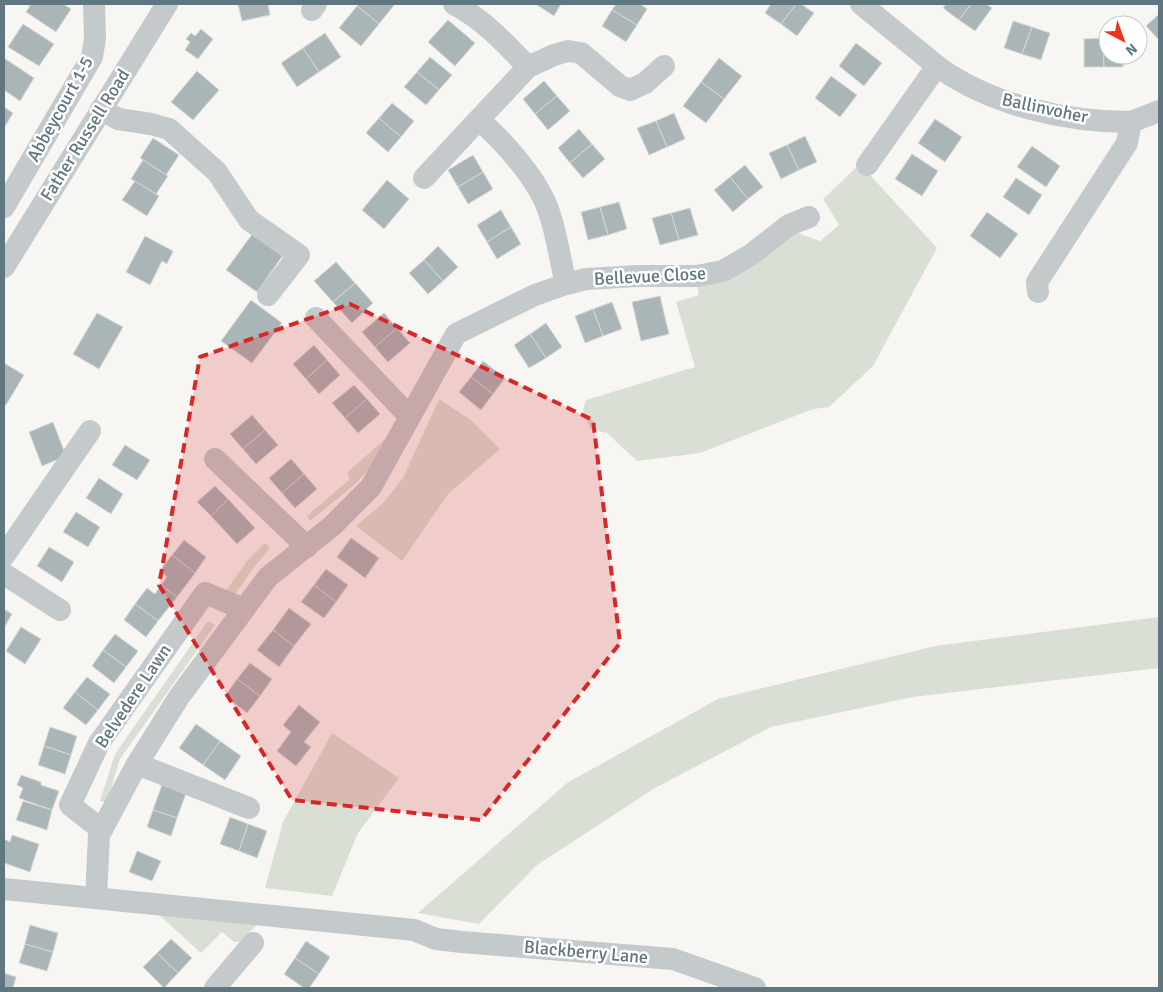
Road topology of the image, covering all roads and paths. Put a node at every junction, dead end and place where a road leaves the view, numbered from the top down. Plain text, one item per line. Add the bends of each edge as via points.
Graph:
1 (94, 4) edge
2 (454, 4) edge
3 (861, 4) edge
4 (163, 5) edge
5 (664, 66) dead end
6 (937, 66) junction
7 (528, 67) junction
8 (101, 109) junction
9 (1159, 111) edge
10 (480, 120) junction
11 (1131, 122) junction
12 (867, 165) dead end
13 (424, 178) dead end
14 (4, 207) edge
15 (809, 217) dead end
16 (4, 267) edge
17 (566, 284) junction
18 (1038, 292) dead end
19 (268, 294) dead end
20 (316, 318) dead end
21 (409, 416) junction
22 (90, 431) dead end
23 (215, 459) dead end
24 (307, 547) junction
25 (4, 556) edge
26 (4, 574) edge
27 (244, 609) junction
28 (60, 610) dead end
29 (137, 764) junction
30 (249, 808) dead end
31 (102, 830) junction
32 (4, 889) edge
33 (96, 898) junction
34 (253, 943) dead end
35 (216, 988) edge
36 (755, 988) edge

1 - 14 street, Abbeycourt 1-5 via 92,57
2 - 7 street via 472,13 498,35
3 - 6 street, Ballinvoher
4 - 8 street, Father Russell Road
5 - 7 street via 630,90 620,86 582,54 554,54
6 - 11 street, Ballinvoher via 972,89 1013,104 1081,118
6 - 12 street
7 - 10 street
8 - 16 street, Father Russell Road
8 - 19 street via 118,119 169,129 217,172 249,220 299,255
9 - 11 street, Ballinvoher
10 - 13 street
10 - 17 street via 496,134 536,186 549,210
11 - 18 street via 1127,143 1037,282
15 - 17 street, Bellevue Close via 789,225 752,254 723,271 697,276 586,279
17 - 21 street, Bellevue Close via 535,294 456,334
20 - 21 street
21 - 24 street via 371,487
22 - 25 street
23 - 24 street
24 - 27 street via 268,577
26 - 28 street
27 - 29 street via 179,697
27 - 31 street, Belvedere Lawn via 205,593 99,743 70,805
29 - 30 street
29 - 31 street
31 - 33 street via 98,835
32 - 33 street, Blackberry Lane
33 - 36 street, Blackberry Lane via 414,930 436,939 462,942 673,959
34 - 35 street

